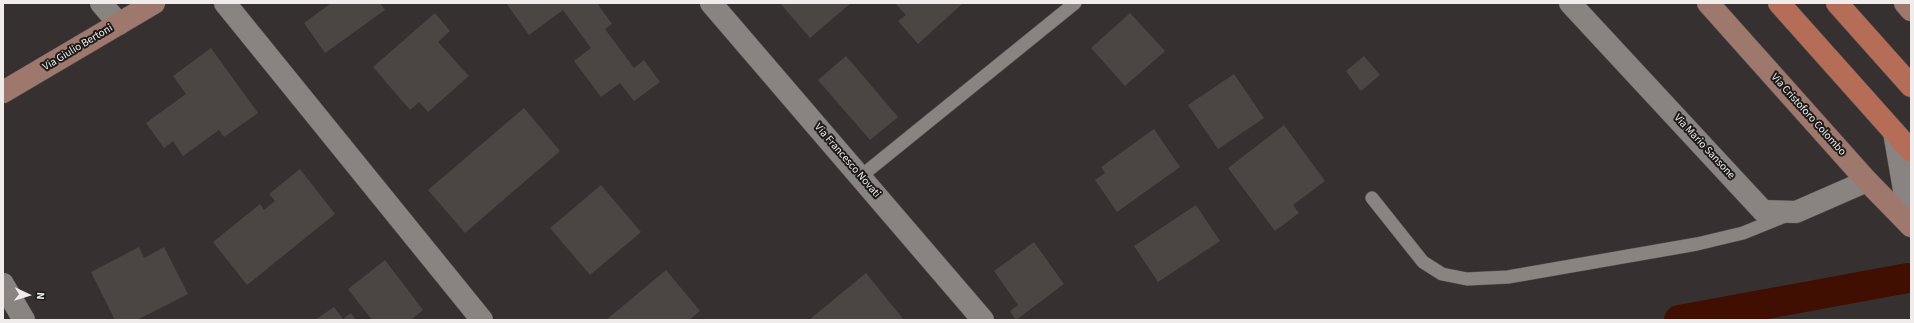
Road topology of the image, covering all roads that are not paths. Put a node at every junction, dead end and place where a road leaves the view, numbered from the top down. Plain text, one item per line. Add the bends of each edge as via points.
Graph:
1 (101, 3) edge
2 (154, 3) edge
3 (225, 3) edge
4 (711, 3) edge
5 (1075, 3) edge
6 (1570, 3) edge
7 (1708, 3) edge
8 (1779, 3) edge
9 (1837, 3) edge
10 (1905, 3) edge
11 (1911, 10) edge
12 (118, 24) junction
13 (1911, 86) edge
14 (3, 92) edge
15 (1894, 132) junction
16 (1911, 151) edge
17 (860, 177) junction
18 (1867, 182) junction
19 (1372, 198) dead end
20 (1796, 212) junction
21 (1911, 225) edge
22 (3, 284) edge
23 (24, 320) edge
24 (482, 320) edge
25 (982, 320) edge

1 - 12 street
2 - 12 street, Via Giulio Bertoni
3 - 24 street
4 - 17 street, Via Francesco Novati
5 - 17 lane
6 - 20 street, Via Mario Sansone via 1763,211
7 - 18 street, Via Cristoforo Colombo
8 - 15 main road
9 - 13 main road
10 - 11 street
12 - 14 street, Via Giulio Bertoni
15 - 16 main road
15 - 21 street, Via Cristoforo Colombo
17 - 25 street, Via Francesco Novati
18 - 20 street, Via Mario Sansone
18 - 21 street, Via Cristoforo Colombo
19 - 20 lane via 1423,262 1442,274 1467,279 1508,277 1697,244 1743,233
22 - 23 street

